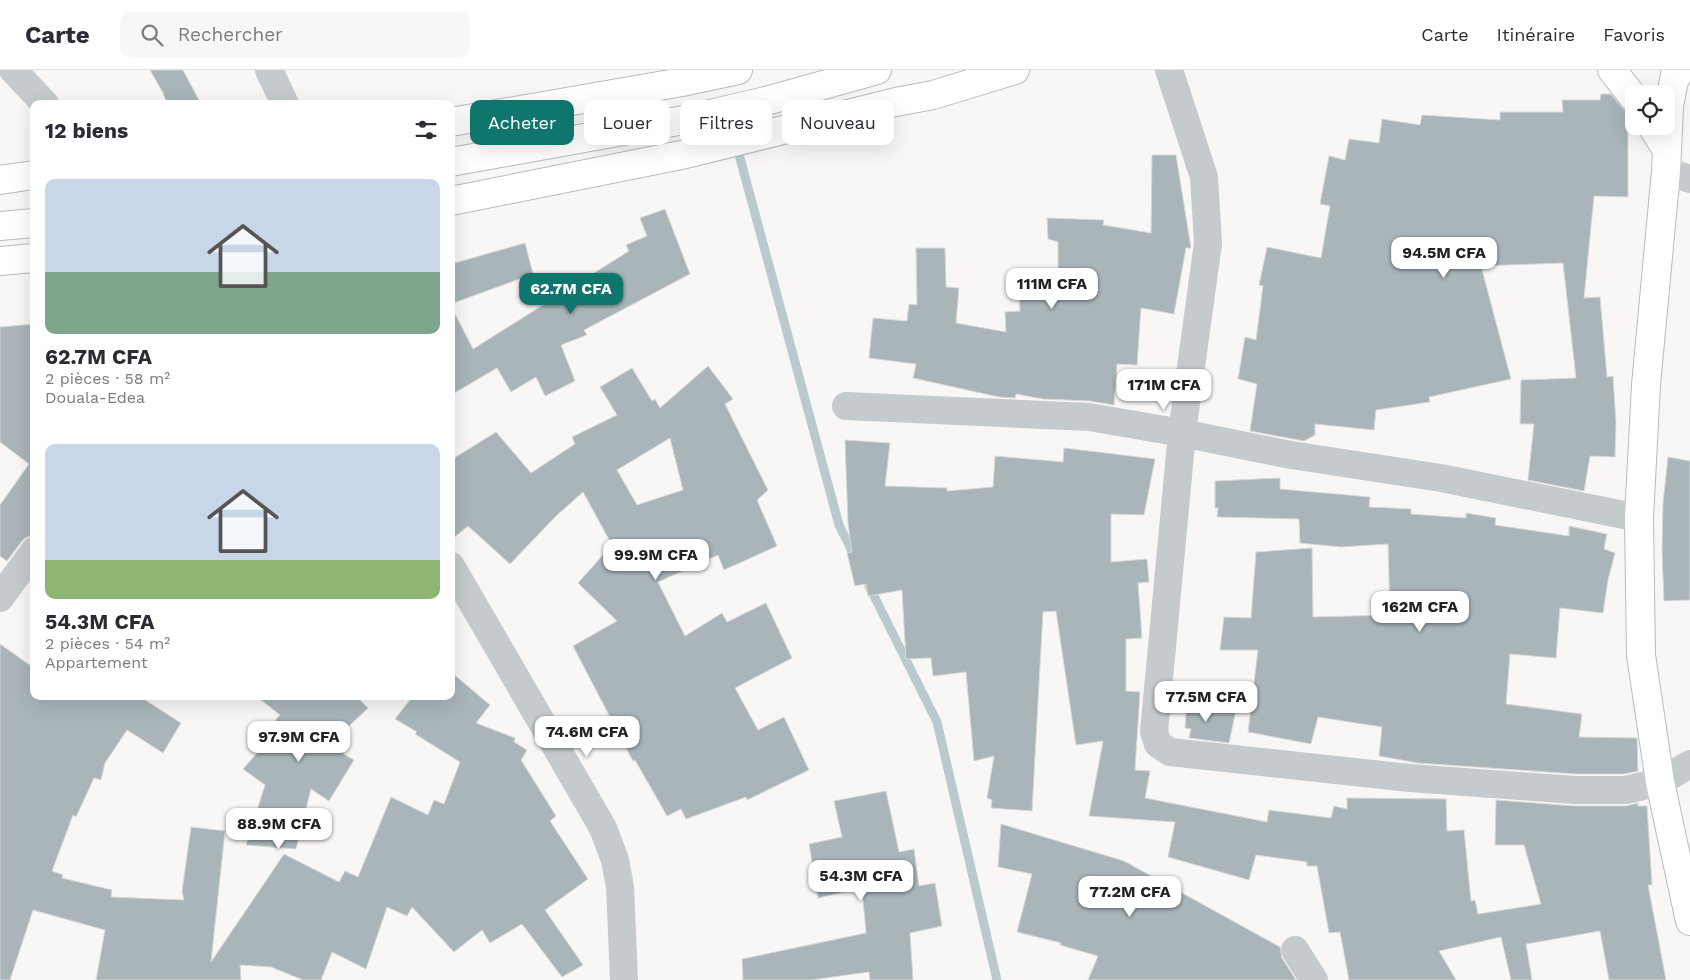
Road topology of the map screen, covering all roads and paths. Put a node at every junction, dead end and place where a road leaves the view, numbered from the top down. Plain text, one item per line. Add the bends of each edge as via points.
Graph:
1 (13, 70) edge
2 (269, 70) edge
3 (738, 70) edge
4 (877, 70) edge
5 (1015, 70) edge
6 (1169, 70) edge
7 (1612, 70) edge
8 (1674, 72) edge
9 (1670, 85) edge
10 (1625, 87) edge
11 (41, 100) edge
12 (283, 100) edge
13 (455, 121) edge
14 (1666, 135) edge
15 (455, 161) edge
16 (1674, 167) edge
17 (30, 176) edge
18 (0, 180) edge
19 (455, 201) edge
20 (30, 223) edge
21 (0, 226) edge
22 (30, 258) edge
23 (0, 261) edge
24 (846, 406) dead end
25 (1182, 433) junction
26 (1638, 518) junction
27 (30, 557) edge
28 (455, 573) edge
29 (0, 598) edge
30 (1690, 764) edge
31 (1660, 782) junction
32 (1690, 920) edge
33 (1295, 950) dead end
34 (624, 980) edge
35 (1314, 980) edge

1 - 11 street
2 - 12 street
3 - 13 main road
4 - 15 main road via 684,120
5 - 19 main road via 933,95 686,154
6 - 25 street via 1204,176 1208,244
7 - 10 main road
8 - 9 main road
14 - 16 main road
16 - 26 main road via 1646,385
17 - 18 main road
20 - 21 main road
22 - 23 main road
24 - 25 street via 1089,417
25 - 26 street via 1291,455 1441,478
25 - 31 street via 1154,732 1158,744 1170,752 1410,778 1575,790 1626,790
26 - 31 main road via 1641,655
27 - 29 street
28 - 34 street via 603,828 615,860 620,887
30 - 31 street
31 - 32 main road
33 - 35 street

